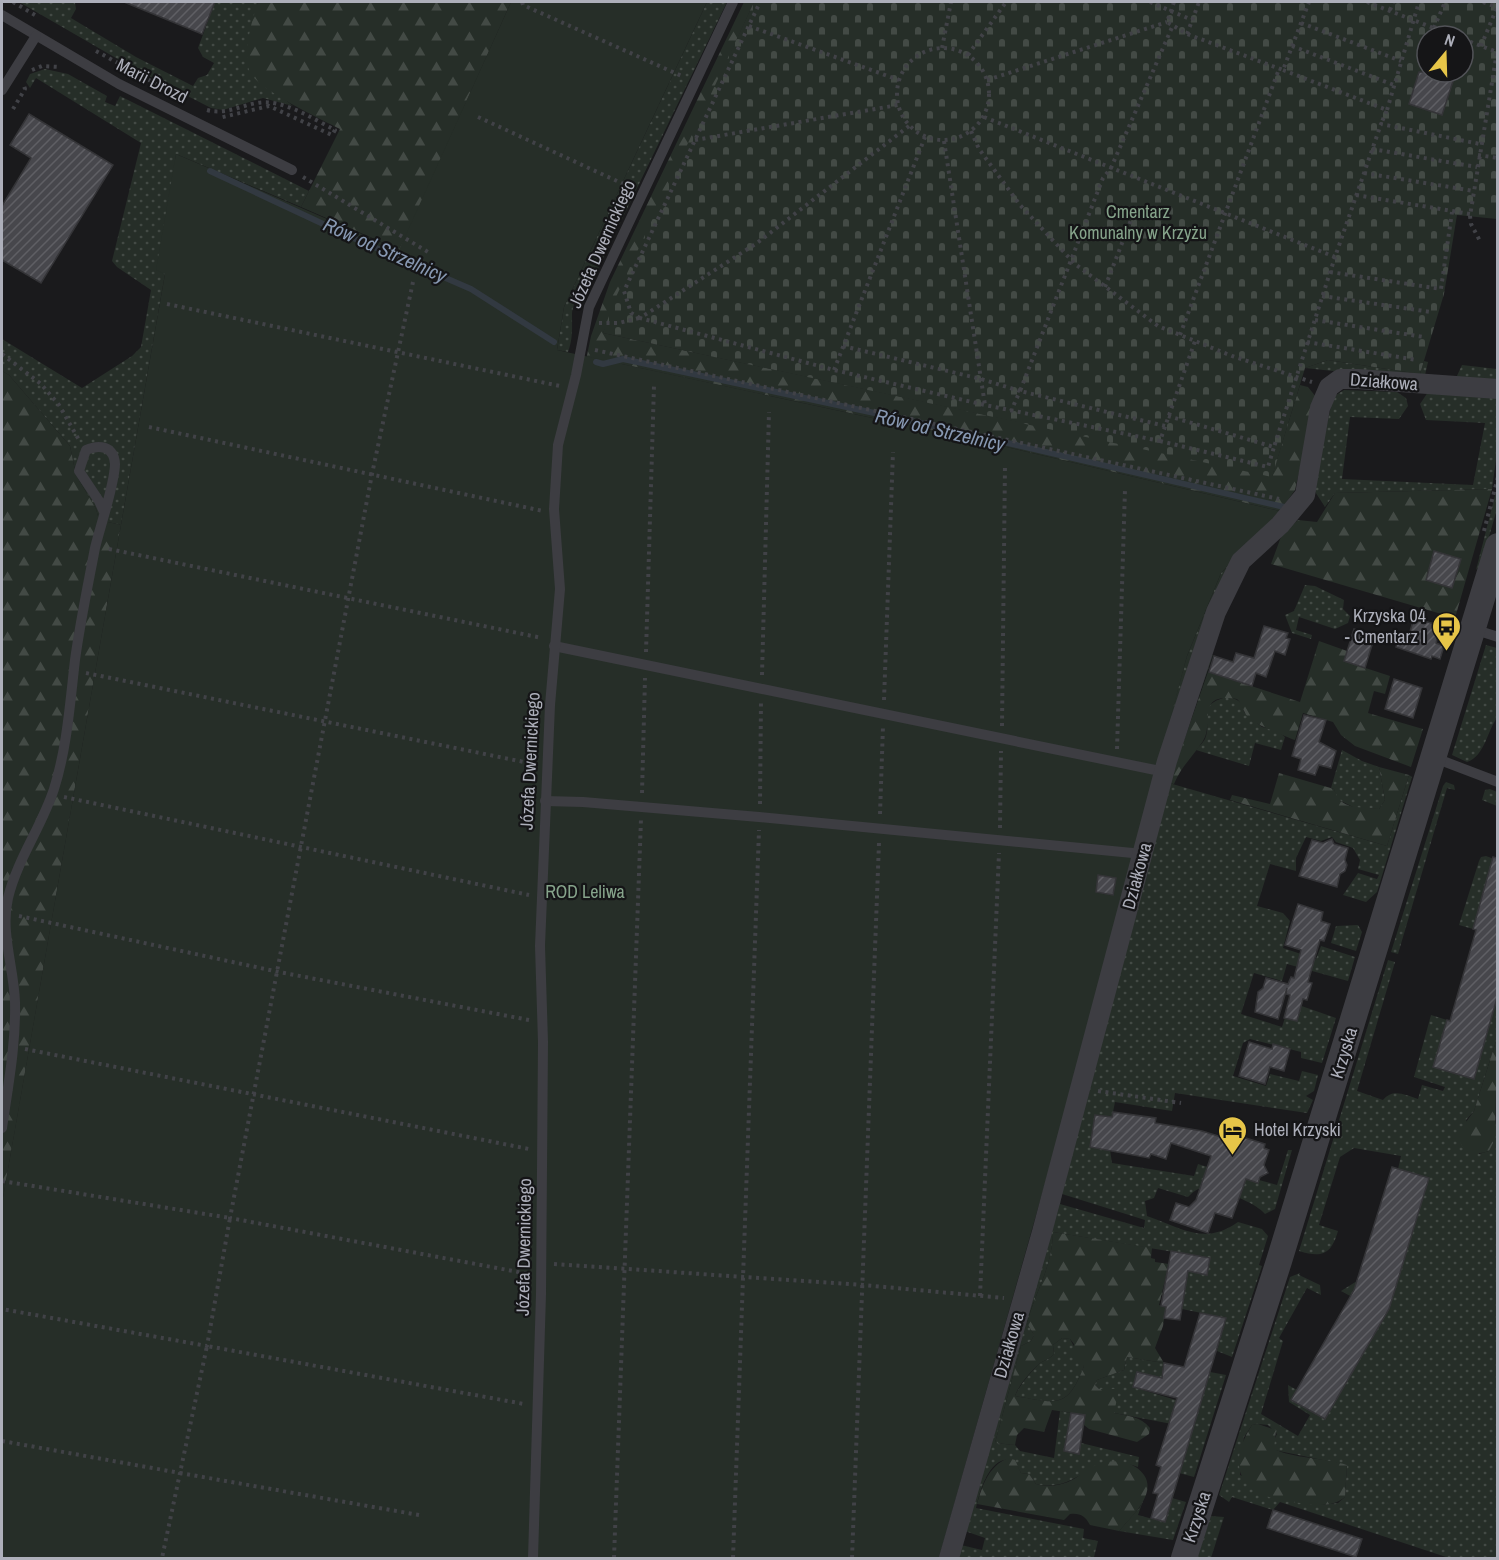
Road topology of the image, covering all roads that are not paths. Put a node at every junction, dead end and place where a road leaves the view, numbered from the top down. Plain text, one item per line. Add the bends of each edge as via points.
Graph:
1 (733, 2) edge
2 (2, 15) edge
3 (36, 36) junction
4 (2, 90) edge
5 (292, 170) road end
6 (1497, 389) edge
7 (104, 512) junction
8 (1497, 546) edge
9 (1485, 633) edge
10 (555, 642) junction
11 (1435, 758) junction
12 (1165, 772) junction
13 (1497, 782) edge
14 (545, 801) junction
15 (1143, 854) junction
16 (2, 1128) edge
17 (533, 1558) edge
18 (949, 1558) edge
19 (1184, 1558) edge

1 - 10 lane, Józefa Dwernickiego via 589,307 558,446 554,509 560,589
2 - 3 lane, Marii Drozd
3 - 4 lane
3 - 5 lane, Marii Drozd via 119,84
6 - 12 street, Działkowa via 1358,379 1340,380 1329,387 1320,408 1305,495 1241,561 1216,612
7 - 7 lane via 115,464 106,447 96,446 86,450 79,471
7 - 16 lane via 64,746 52,794 8,898 15,1047
8 - 9 street, Krzyska
9 - 11 street, Krzyska
10 - 12 lane
10 - 14 lane, Józefa Dwernickiego
11 - 13 lane
11 - 19 street, Krzyska
12 - 15 street, Działkowa
14 - 15 lane
14 - 17 lane, Józefa Dwernickiego via 541,893 541,1277
15 - 18 street, Działkowa

